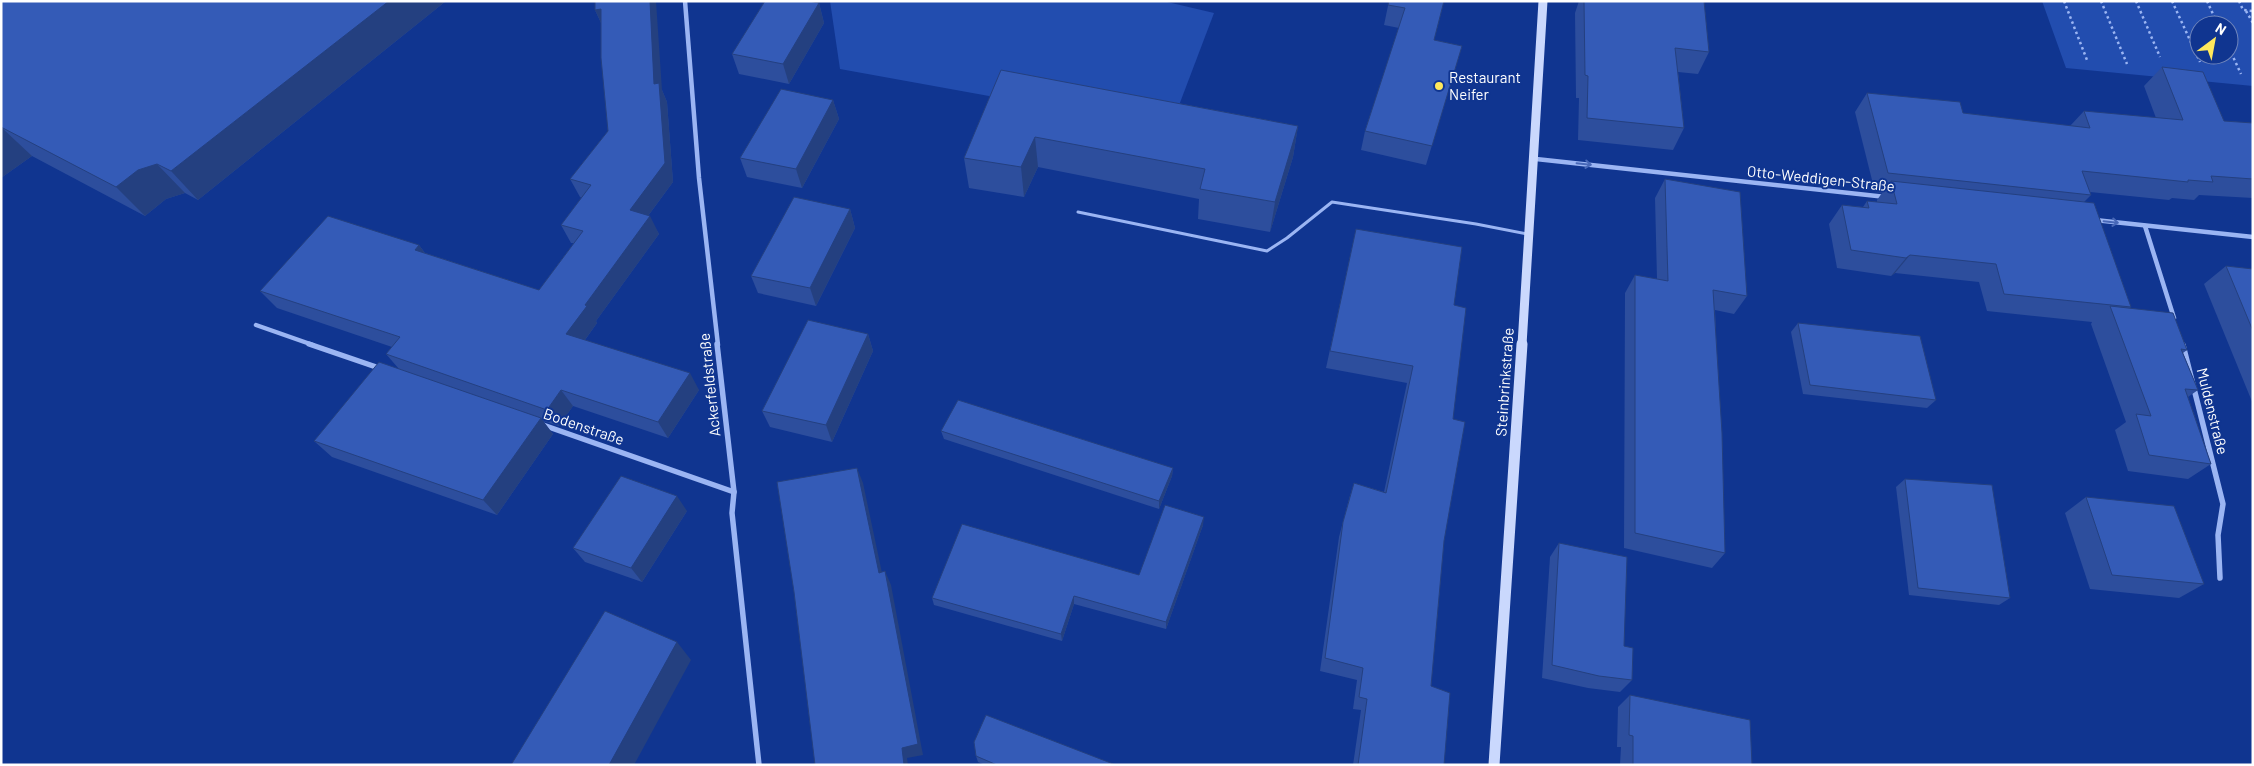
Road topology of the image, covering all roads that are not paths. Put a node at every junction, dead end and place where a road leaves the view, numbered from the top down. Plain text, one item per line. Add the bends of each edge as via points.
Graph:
1 (686, 1) edge
2 (1543, 1) edge
3 (1536, 159) junction
4 (1891, 198) edge
5 (1078, 212) dead end
6 (2086, 219) edge
7 (2145, 226) junction
8 (1530, 235) junction
9 (2253, 236) edge
10 (256, 325) dead end
11 (2177, 327) edge
12 (2180, 336) edge
13 (388, 371) edge
14 (537, 423) edge
15 (734, 492) junction
16 (2220, 578) dead end
17 (758, 765) edge
18 (1494, 765) edge

1 - 15 street, Ackerfeldstraße via 699,178
2 - 3 street, Steinbrinkstraße
3 -> 4 street, Otto-Weddigen-Straße
3 - 8 street, Steinbrinkstraße
5 - 8 lane via 1266,251 1332,202
6 -> 7 street
7 - 9 street
7 - 11 street
8 - 18 street, Steinbrinkstraße via 1507,536
10 - 13 street
12 - 16 street, Muldenstraße via 2223,504 2218,534
14 - 15 street, Bodenstraße
15 - 17 street, Ackerfeldstraße via 732,514

